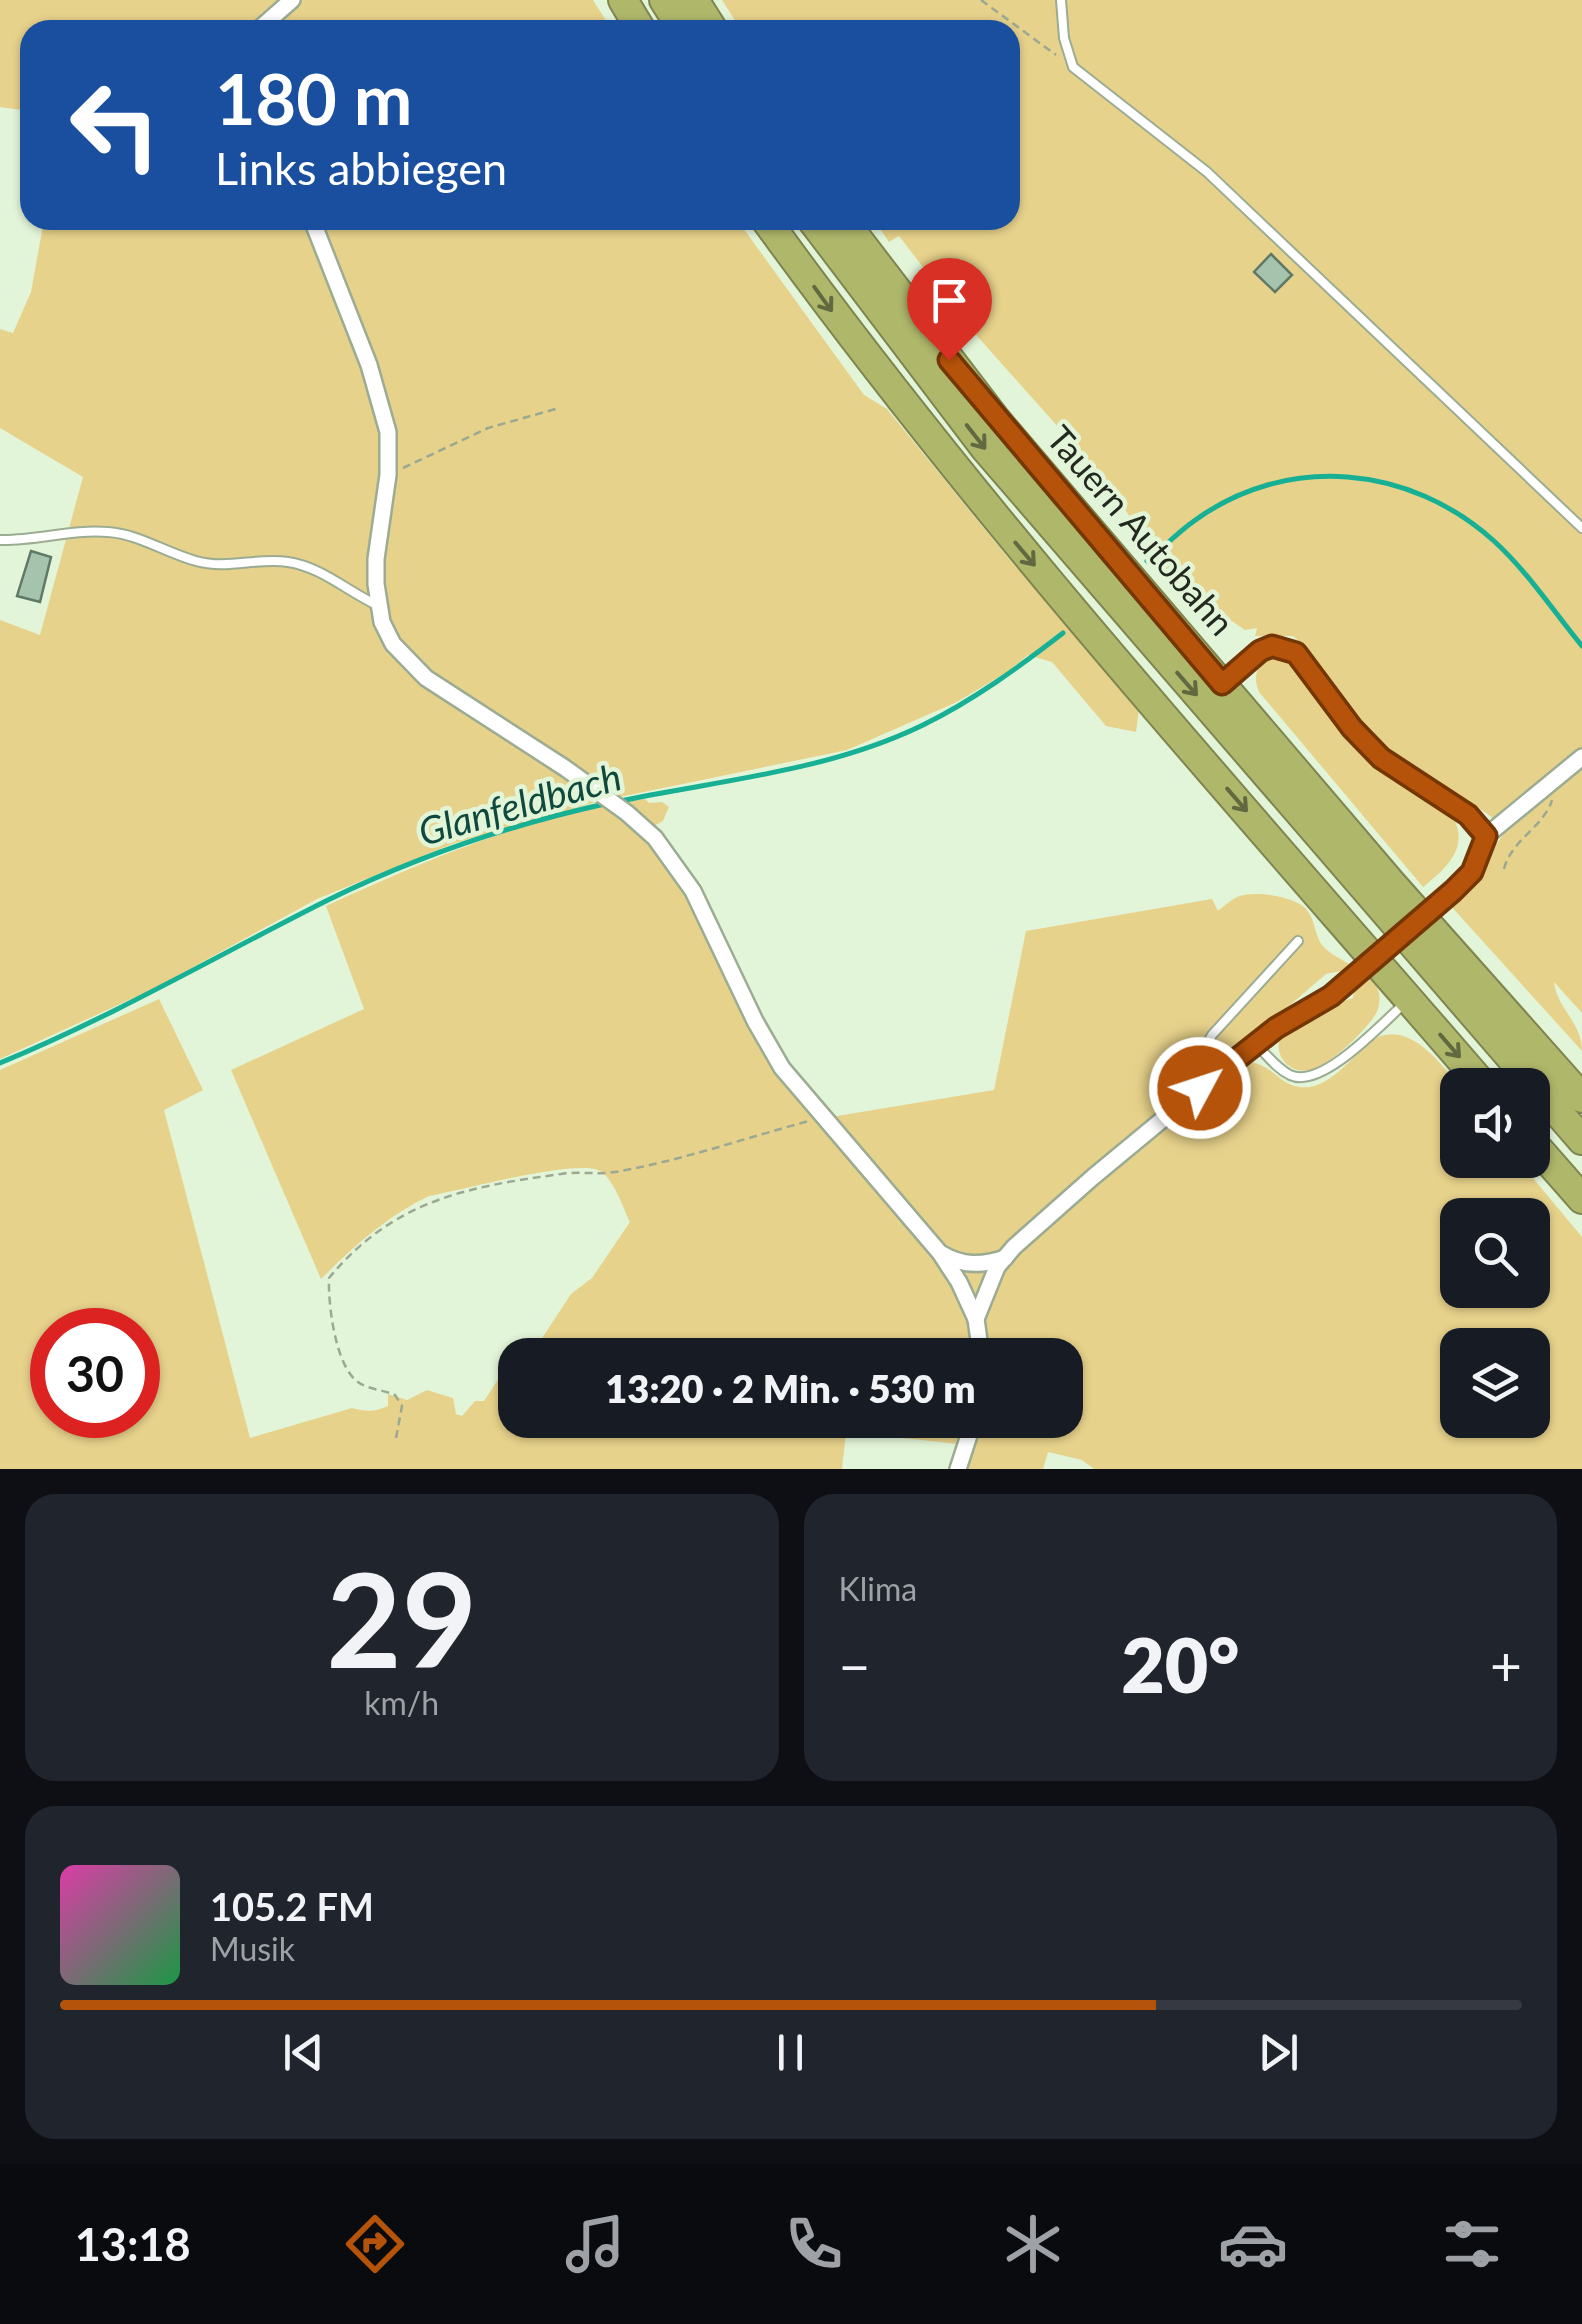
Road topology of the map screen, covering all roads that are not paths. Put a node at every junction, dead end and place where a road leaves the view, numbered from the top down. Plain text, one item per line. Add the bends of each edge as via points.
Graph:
1 (292, 0) edge
2 (1061, 0) edge
3 (269, 20) edge
4 (316, 230) edge
5 (773, 230) edge
6 (820, 230) edge
7 (851, 230) edge
8 (1582, 528) edge
9 (0, 540) edge
10 (378, 606) junction
11 (1222, 684) junction
12 (1582, 757) edge
13 (1486, 836) junction
14 (1383, 891) junction
15 (1298, 941) dead end
16 (1409, 999) junction
17 (1255, 1043) junction
18 (1468, 1068) edge
19 (1200, 1088) junction
20 (1582, 1098) edge
21 (1582, 1140) edge
22 (1550, 1163) edge
23 (1582, 1199) edge
24 (940, 1253) junction
25 (1004, 1258) junction
26 (976, 1319) junction
27 (979, 1338) edge
28 (968, 1438) edge
29 (958, 1469) edge

1 - 3 street
2 - 8 lane via 1073,68 1207,172
4 - 10 street via 388,432
5 -> 16 highway via 962,480
6 -> 14 highway via 985,448
7 - 11 highway, Tauern Autobahn via 996,420
9 - 10 lane via 102,531 201,563 293,562
10 - 24 street via 387,635 412,666 602,794 655,838 680,870 771,1050
11 - 13 lane via 1260,651 1272,646 1296,653 1381,758 1468,815
11 - 14 highway, Tauern Autobahn
12 - 13 street
13 - 17 street, bridge via 1472,872 1453,891 1350,980
14 - 20 highway
14 - 21 highway
15 - 19 lane via 1212,1035
16 - 17 lane via 1315,1077 1290,1074
16 -> 18 highway
17 - 19 street
19 - 25 street
22 - 23 highway
24 - 25 street via 959,1263
24 - 26 street
25 - 26 street
26 - 27 street
28 - 29 street

